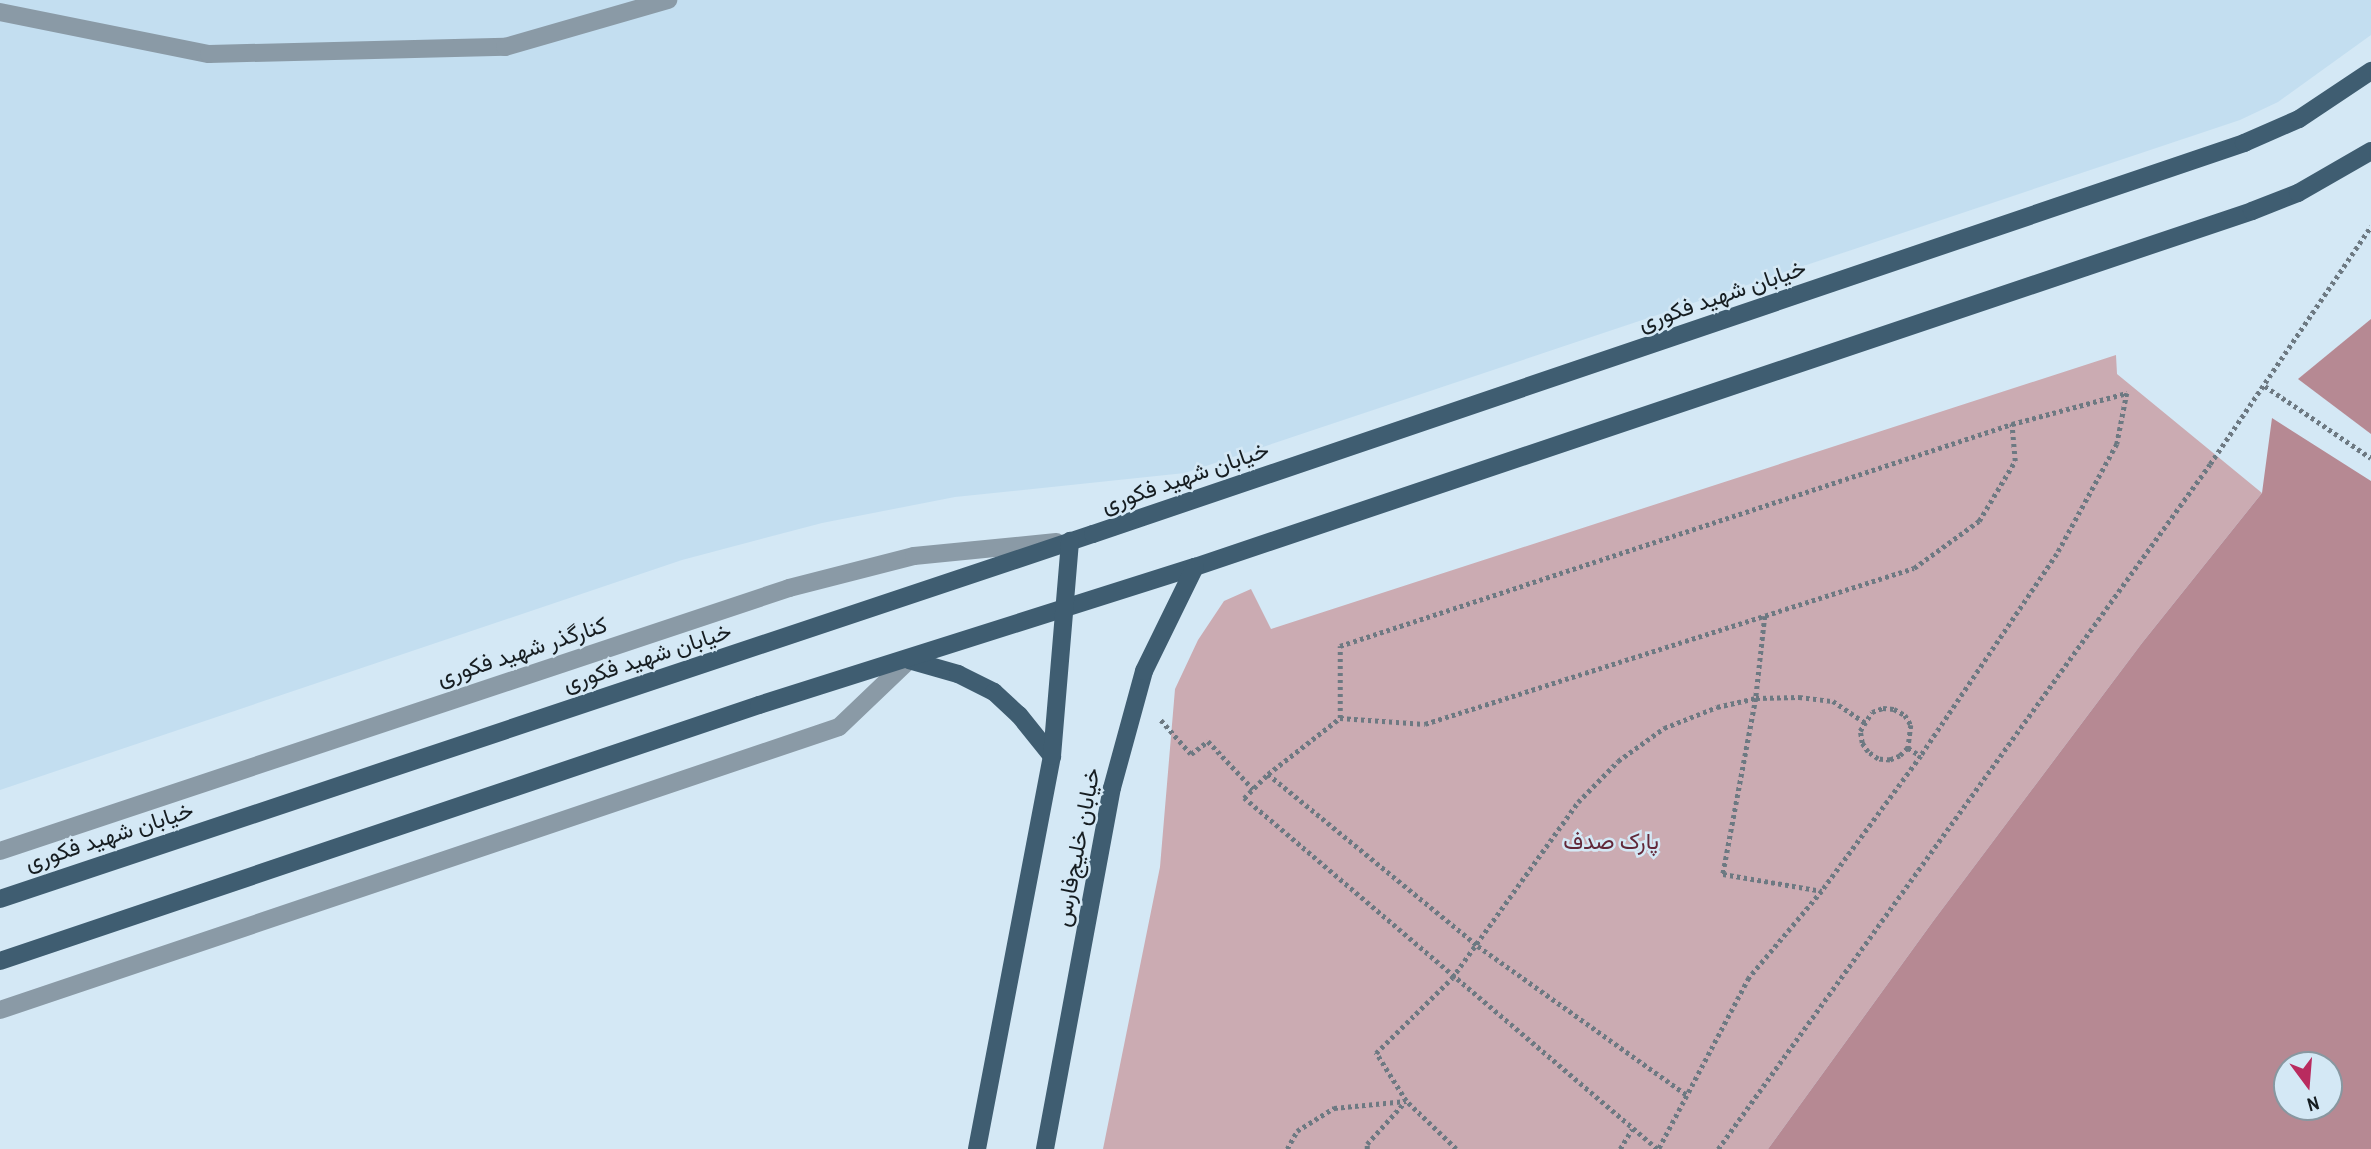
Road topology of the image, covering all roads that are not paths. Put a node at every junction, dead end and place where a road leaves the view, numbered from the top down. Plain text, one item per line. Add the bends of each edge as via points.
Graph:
1 (668, 0) edge
2 (0, 12) edge
3 (2371, 71) edge
4 (2371, 151) edge
5 (1070, 541) junction
6 (1195, 567) junction
7 (1066, 608) junction
8 (909, 660) junction
9 (1052, 756) junction
10 (0, 851) edge
11 (0, 899) edge
12 (0, 961) edge
13 (0, 1010) edge
14 (977, 1149) edge
15 (1045, 1149) edge

1 - 2 street via 505,47 209,54
3 - 5 main road, خیابان شهید فکوری via 2299,119 2244,144
4 - 6 main road via 2298,193 2252,211
5 - 7 main road, خیابان خلیج‌فارس
5 - 10 street, کنارگذر شهید فکوری via 914,556 789,588
5 - 11 main road, خیابان شهید فکوری
6 - 7 main road
6 - 15 main road, خیابان خلیج‌فارس via 1144,671 1112,788
7 - 8 main road
7 - 9 main road, خیابان خلیج‌فارس
8 - 9 main road via 958,674 994,692
8 - 12 main road via 759,705
8 - 13 street via 839,727
9 - 14 main road, خیابان خلیج‌فارس

